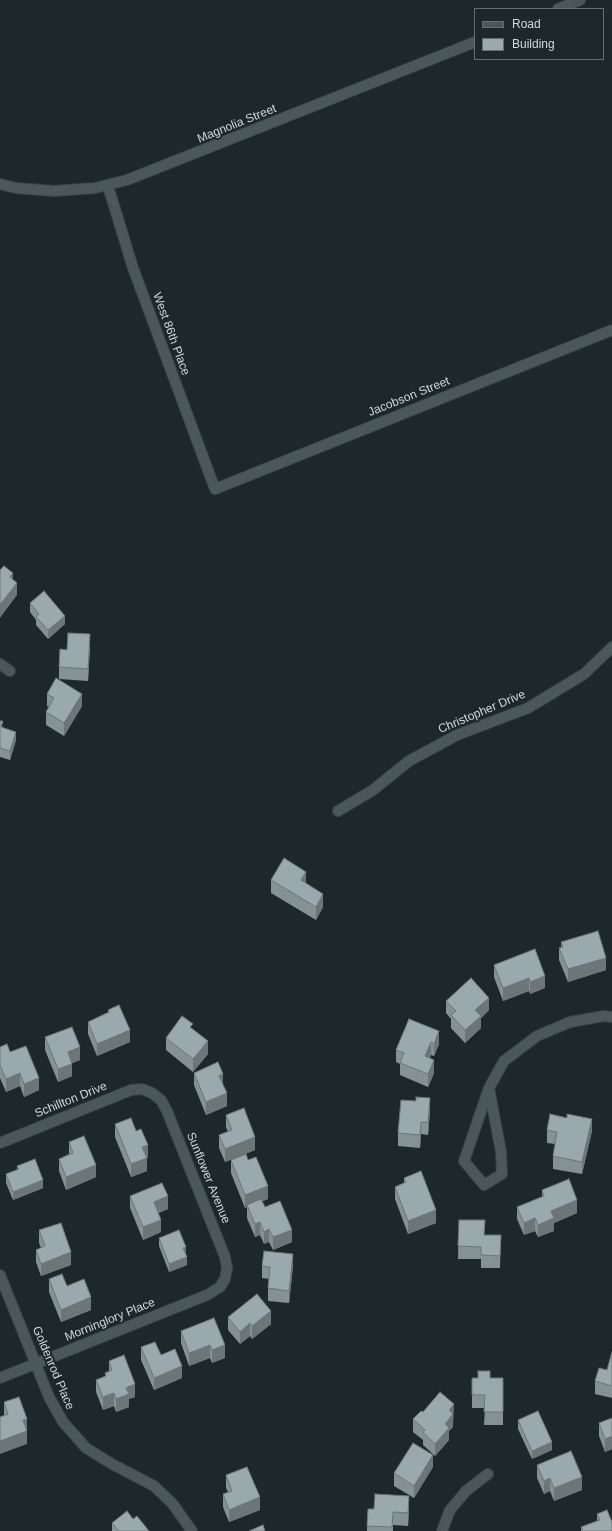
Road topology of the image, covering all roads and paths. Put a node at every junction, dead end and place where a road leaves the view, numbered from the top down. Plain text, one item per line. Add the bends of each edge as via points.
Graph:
1 (580, 0) edge
2 (560, 8) edge
3 (474, 42) edge
4 (0, 184) edge
5 (108, 186) junction
6 (612, 330) edge
7 (215, 489) joint
8 (612, 647) edge
9 (0, 664) edge
10 (10, 671) dead end
11 (338, 811) dead end
12 (612, 1017) edge
13 (489, 1088) junction
14 (152, 1093) joint
15 (0, 1143) edge
16 (0, 1275) edge
17 (225, 1279) joint
18 (36, 1364) junction
19 (0, 1378) edge
20 (488, 1474) dead end
21 (192, 1531) edge
22 (442, 1531) edge

1 - 2 street
3 - 5 street, Magnolia Street via 164,167
4 - 5 street, Magnolia Street via 54,191
5 - 7 street, West 86th Place via 133,268
6 - 7 street, Jacobson Street
8 - 11 street, Christopher Drive via 584,674 528,708 457,735 410,761 373,790
9 - 10 street
12 - 13 street via 570,1022 537,1036 504,1061
13 - 13 street via 464,1161 484,1185 502,1174 501,1152
14 - 15 street, Schillton Drive via 142,1089 132,1090
14 - 17 street, Sunflower Avenue via 161,1100 167,1111 225,1257
16 - 18 street, Goldenrod Place
17 - 18 street, Morninglory Place via 207,1295
18 - 19 street, Morninglory Place
18 - 21 street, Goldenrod Place via 55,1410 72,1435 99,1457 154,1486 172,1502
20 - 22 street via 466,1491 450,1510

